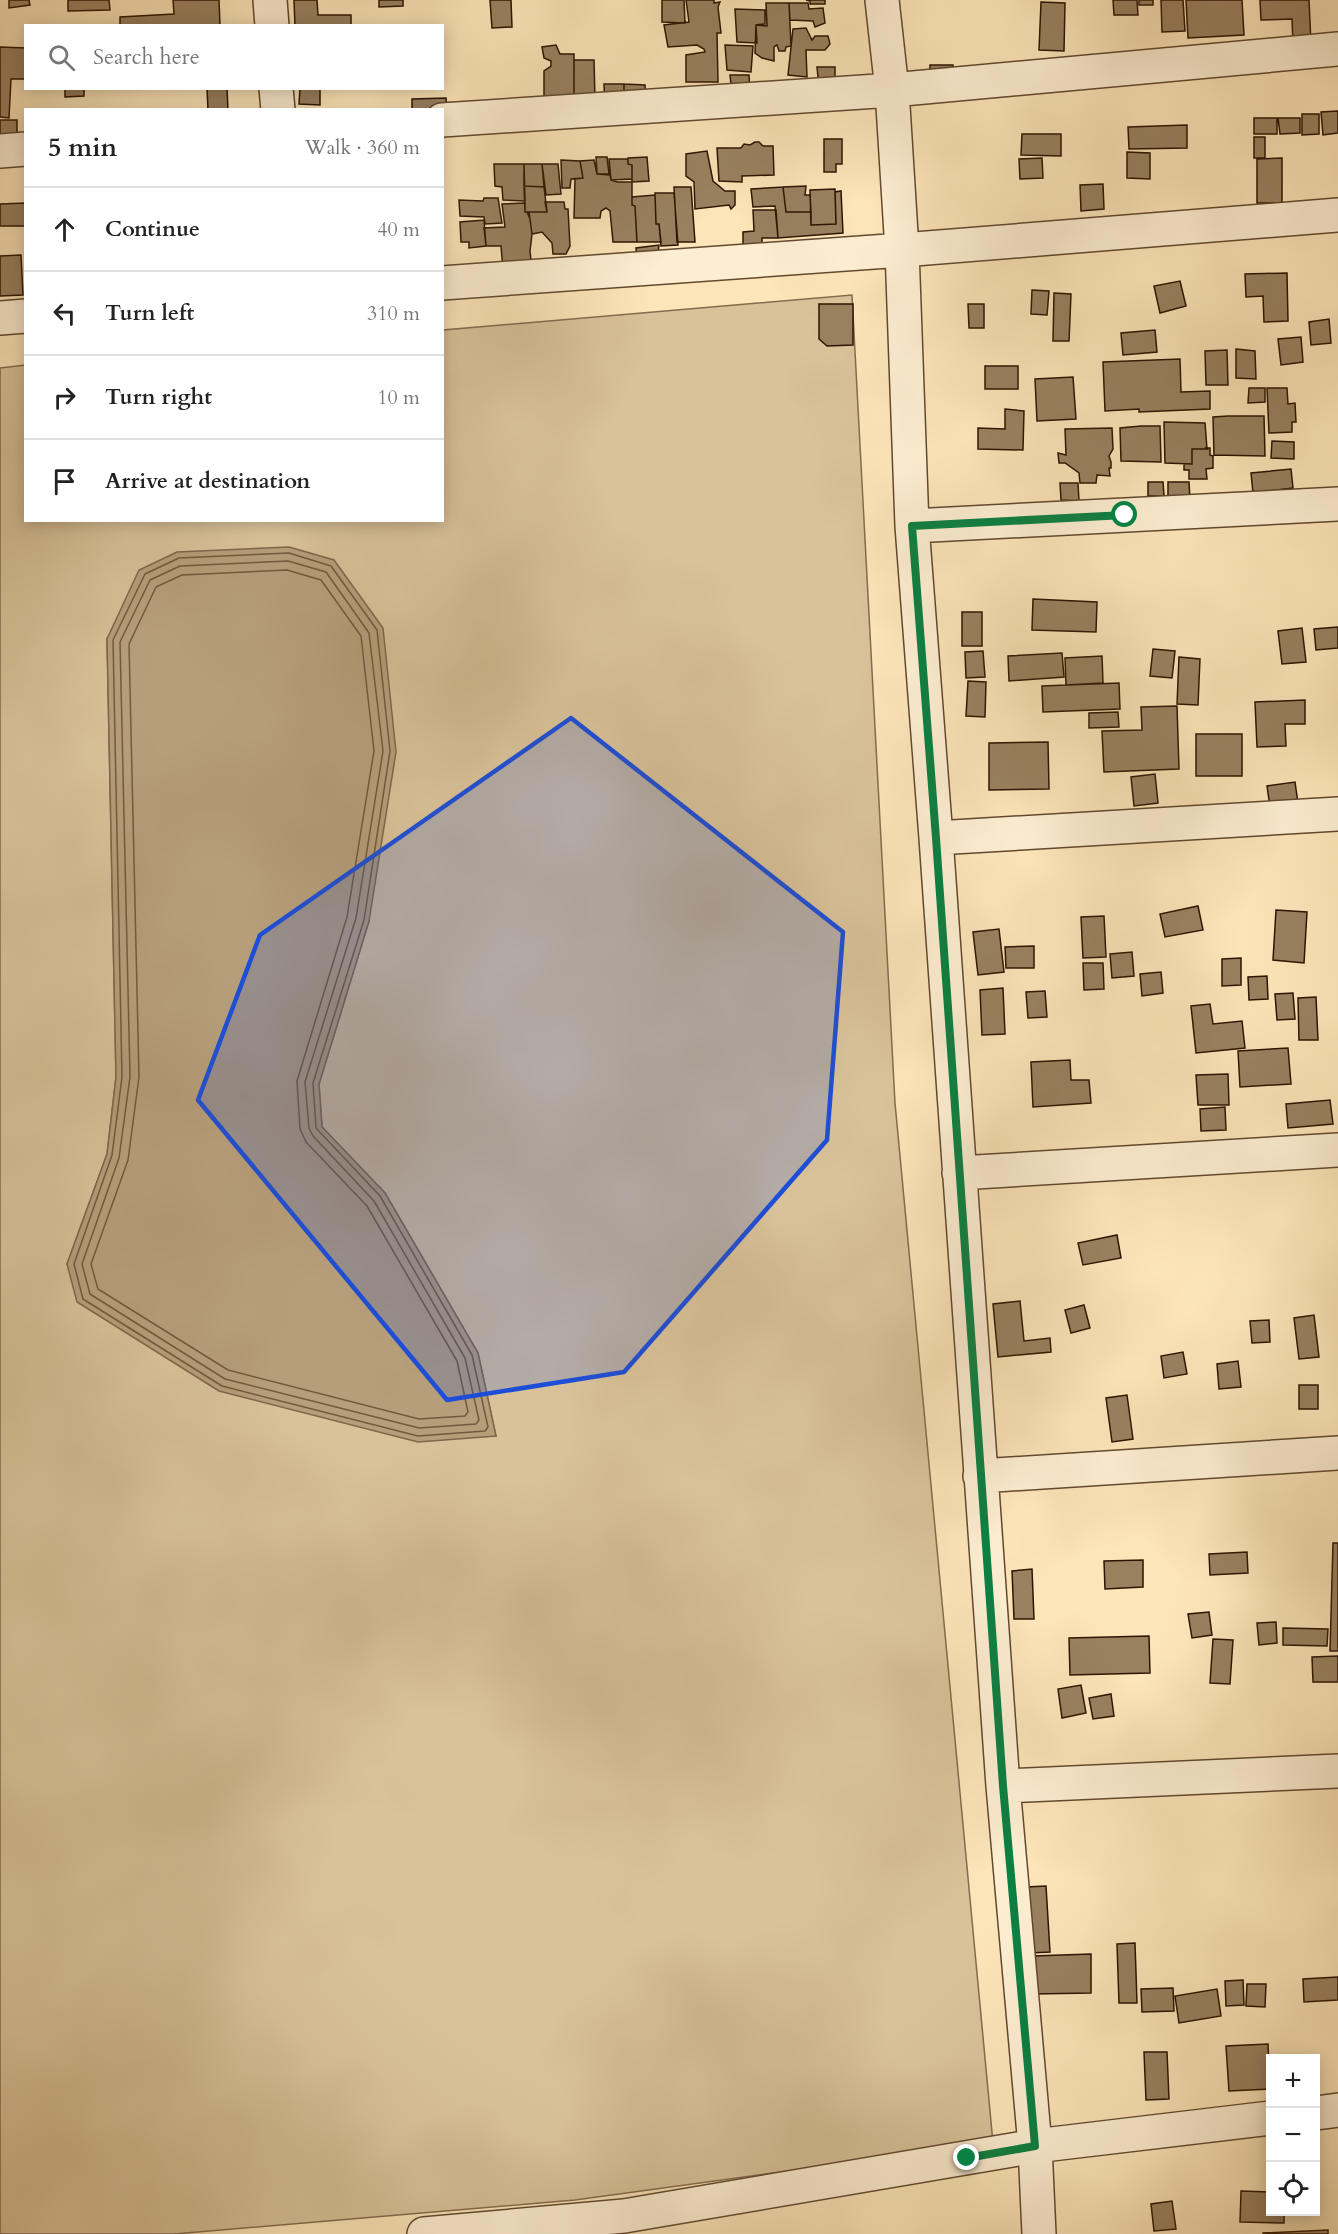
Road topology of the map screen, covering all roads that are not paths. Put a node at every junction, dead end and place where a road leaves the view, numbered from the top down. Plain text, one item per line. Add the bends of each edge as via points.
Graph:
1 (270, 0) edge
2 (882, 0) edge
3 (272, 24) edge
4 (1338, 50) edge
5 (276, 90) edge
6 (892, 90) junction
7 (278, 108) edge
8 (444, 120) edge
9 (24, 149) edge
10 (0, 151) edge
11 (1338, 215) edge
12 (902, 250) junction
13 (444, 282) edge
14 (24, 316) edge
15 (0, 318) edge
16 (1338, 504) edge
17 (912, 526) junction
18 (1338, 814) edge
19 (936, 838) junction
20 (1338, 1150) edge
21 (959, 1173) junction
22 (1338, 1453) edge
23 (980, 1476) junction
24 (1338, 1771) edge
25 (1003, 1786) junction
26 (1338, 2110) edge
27 (1320, 2112) edge
28 (1266, 2118) edge
29 (1035, 2146) junction
30 (625, 2225) edge
31 (424, 2234) edge
32 (1039, 2234) edge

1 - 3 street
2 - 6 street
4 - 6 street
5 - 7 street
6 - 8 street
6 - 12 street
9 - 10 street
11 - 12 street
12 - 13 street
12 - 17 street
14 - 15 street
16 - 17 street
17 - 19 street
18 - 19 street
19 - 21 street
20 - 21 street
21 - 23 street
22 - 23 street
23 - 25 street
24 - 25 street
25 - 29 street
26 - 27 street
28 - 29 street
29 - 30 street
29 - 32 street
30 - 31 street

